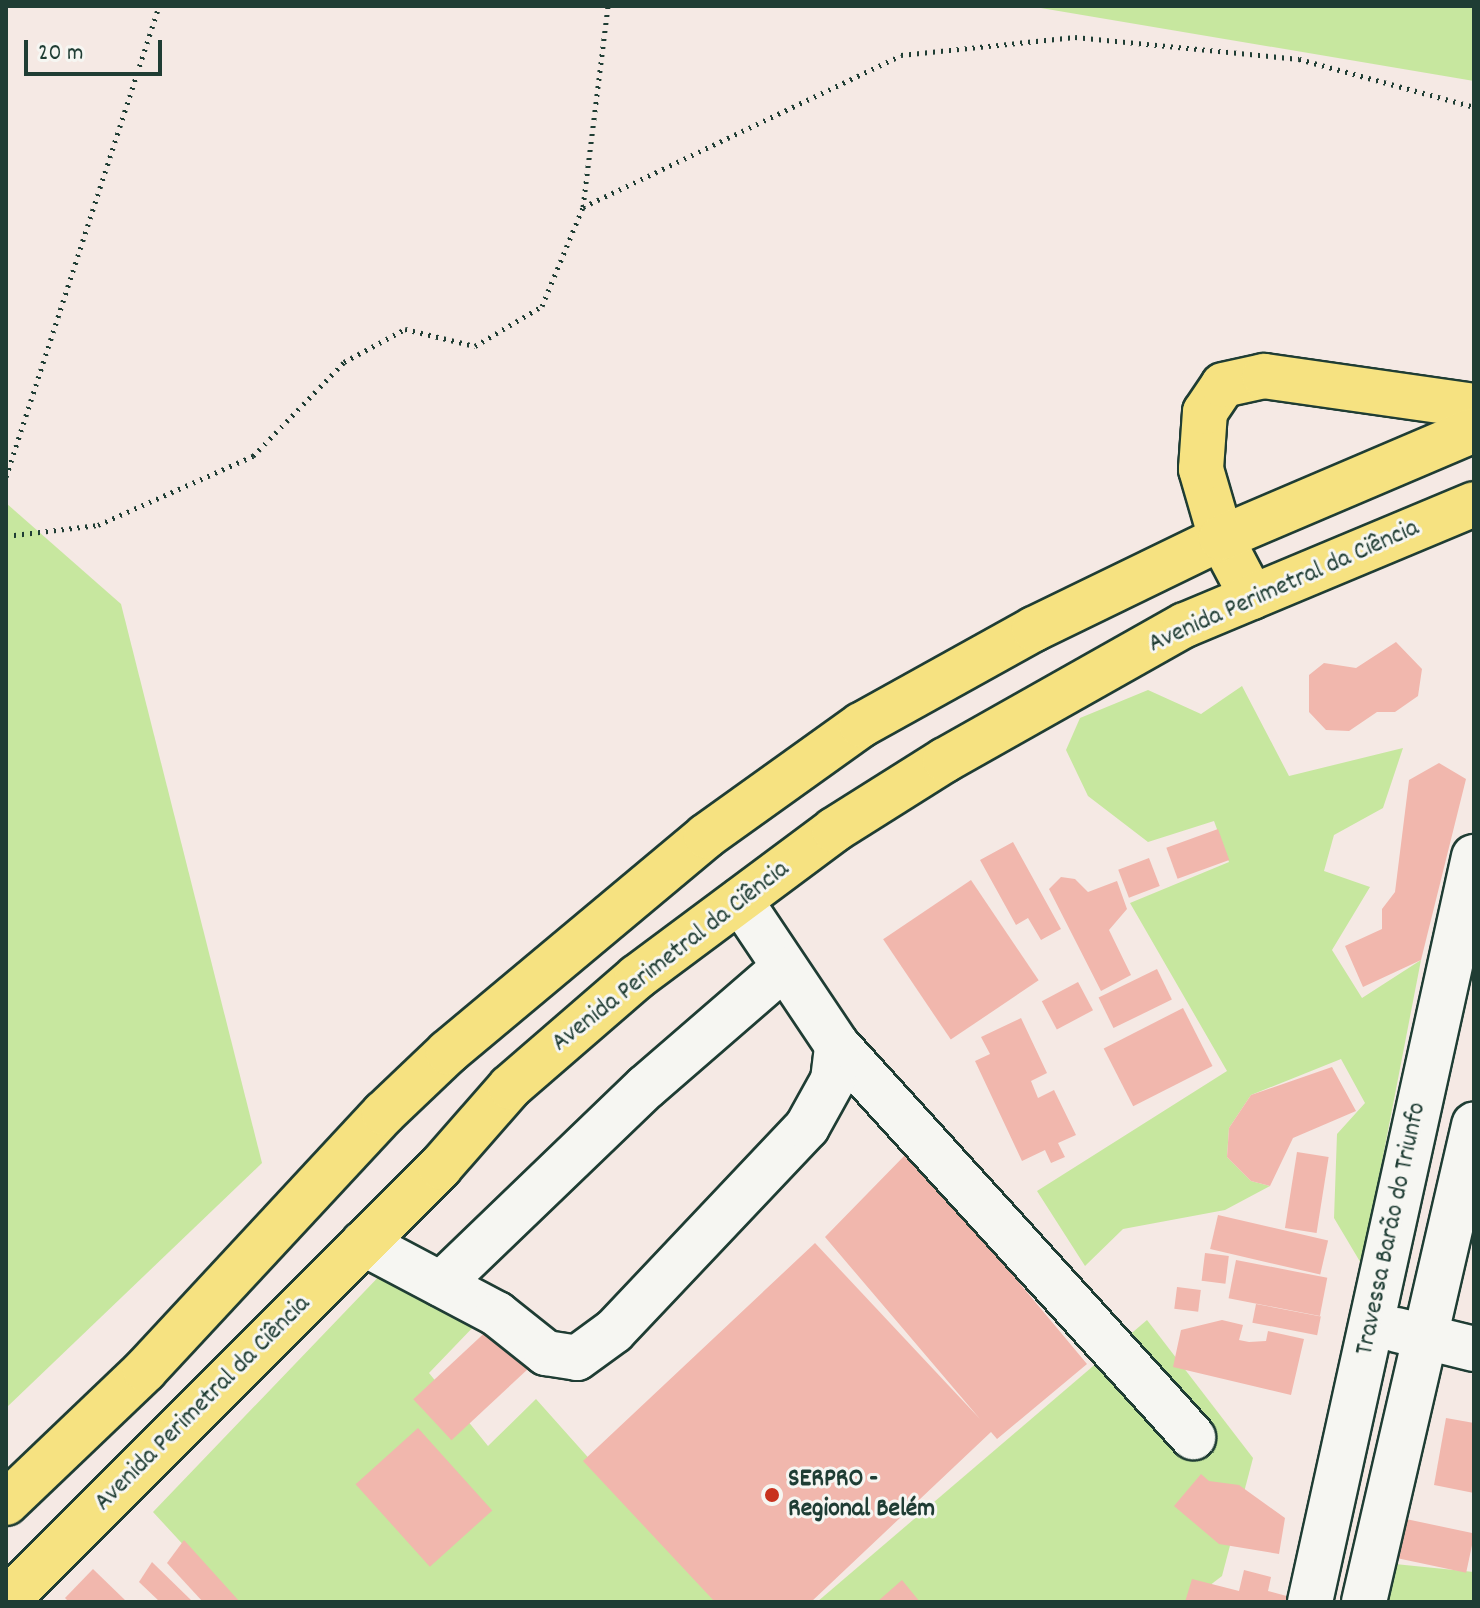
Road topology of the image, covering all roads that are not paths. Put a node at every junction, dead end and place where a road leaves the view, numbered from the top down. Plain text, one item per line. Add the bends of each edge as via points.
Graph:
1 (1474, 406) edge
2 (1474, 430) edge
3 (1474, 504) edge
4 (1221, 538) junction
5 (1252, 597) junction
6 (1474, 857) edge
7 (740, 900) junction
8 (1465, 945) edge
9 (782, 969) junction
10 (837, 1045) junction
11 (1474, 1125) edge
12 (363, 1243) junction
13 (441, 1284) junction
14 (1371, 1323) junction
15 (1426, 1337) junction
16 (1474, 1349) edge
17 (1193, 1437) dead end
18 (6, 1503) edge
19 (6, 1601) edge
20 (1310, 1602) edge
21 (1364, 1602) edge

1 - 4 main road via 1264,376 1223,385 1205,412 1201,469
2 - 4 main road
3 - 5 main road, Avenida Perimetral da Ciência
4 - 5 main road
4 - 18 main road via 1034,629 861,725 706,836 448,1052 384,1113 145,1370
5 - 7 main road, Avenida Perimetral da Ciência via 1185,625 945,760 834,830
6 - 8 street, Travessa Barão do Triunfo
7 - 9 street
7 - 12 main road, Avenida Perimetral da Ciência via 637,977 510,1087
8 - 14 street, Travessa Barão do Triunfo
9 - 10 street
9 - 13 street via 646,1087
10 - 13 street via 833,1080 807,1127 614,1331 577,1358 546,1353 497,1314
10 - 17 street
11 - 15 street
12 - 13 street
12 - 19 main road, Avenida Perimetral da Ciência
14 - 15 street
14 - 20 street, Travessa Barão do Triunfo
15 - 16 street
15 - 21 street

